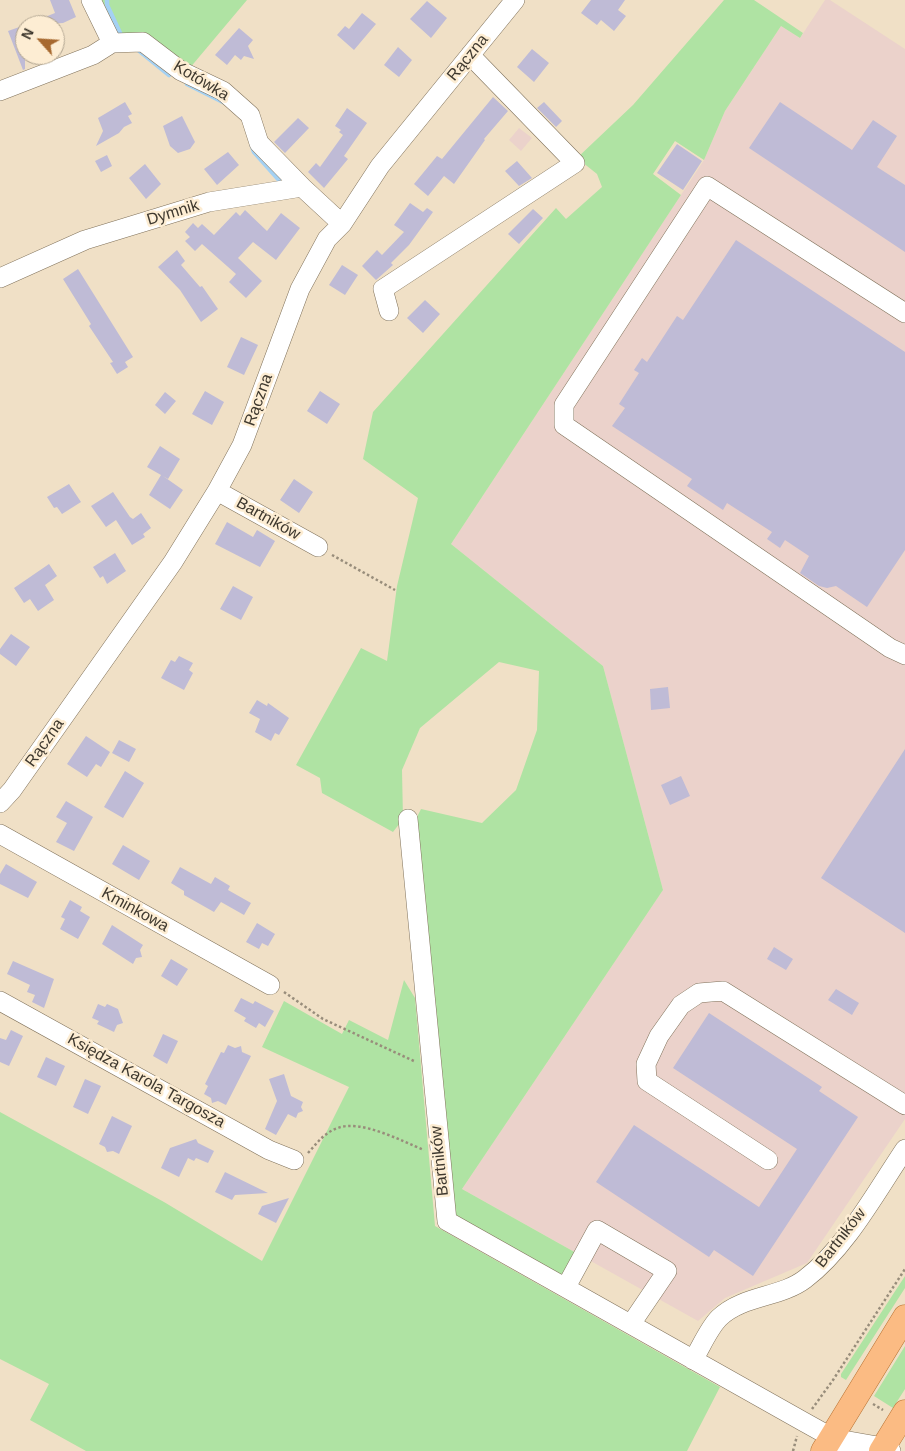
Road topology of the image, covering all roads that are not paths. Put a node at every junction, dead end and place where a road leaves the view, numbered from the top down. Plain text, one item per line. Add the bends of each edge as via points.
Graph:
1 (91, 0) edge
2 (515, 0) edge
3 (112, 43) junction
4 (470, 55) junction
5 (0, 91) edge
6 (302, 187) junction
7 (342, 224) junction
8 (0, 278) edge
9 (389, 311) dead end
10 (905, 313) edge
11 (217, 491) junction
12 (318, 547) road end
13 (905, 655) edge
14 (2, 794) edge
15 (408, 819) dead end
16 (0, 834) edge
17 (270, 985) road end
18 (0, 1001) edge
19 (905, 1105) edge
20 (905, 1150) edge
21 (294, 1160) road end
22 (768, 1160) dead end
23 (566, 1287) junction
24 (905, 1317) edge
25 (631, 1324) junction
26 (693, 1360) junction
27 (897, 1413) edge
28 (833, 1446) edge
29 (885, 1450) edge

1 - 3 street
2 - 4 street, Rączna
3 - 5 street via 93,55
3 - 6 street, Kotówka via 143,42 181,71 223,91 250,115 259,143
4 - 7 street, Rączna via 380,166
4 - 9 street via 575,163 383,289
6 - 7 street
6 - 8 street, Dymnik via 209,202 85,240
7 - 11 street, Rączna via 326,239 300,289 242,444
10 - 13 street via 707,186 564,405 564,425 890,648
11 - 12 street, Bartników
11 - 14 street, Rączna via 174,562
15 - 23 street, Bartników via 447,1221
16 - 17 street, Kminkowa
18 - 21 street, Księdza Karola Targosza via 269,1150
19 - 22 street via 723,991 698,993 680,1005 659,1036 646,1064 647,1081
20 - 26 street, Bartników via 823,1265 788,1290 760,1296 719,1318
23 - 25 street, Bartników
23 - 25 street via 597,1230 667,1271
24 - 28 main road
25 - 26 street, Bartników
26 - 28 street, Bartników
27 - 29 main road
28 - 29 street, Bartników

